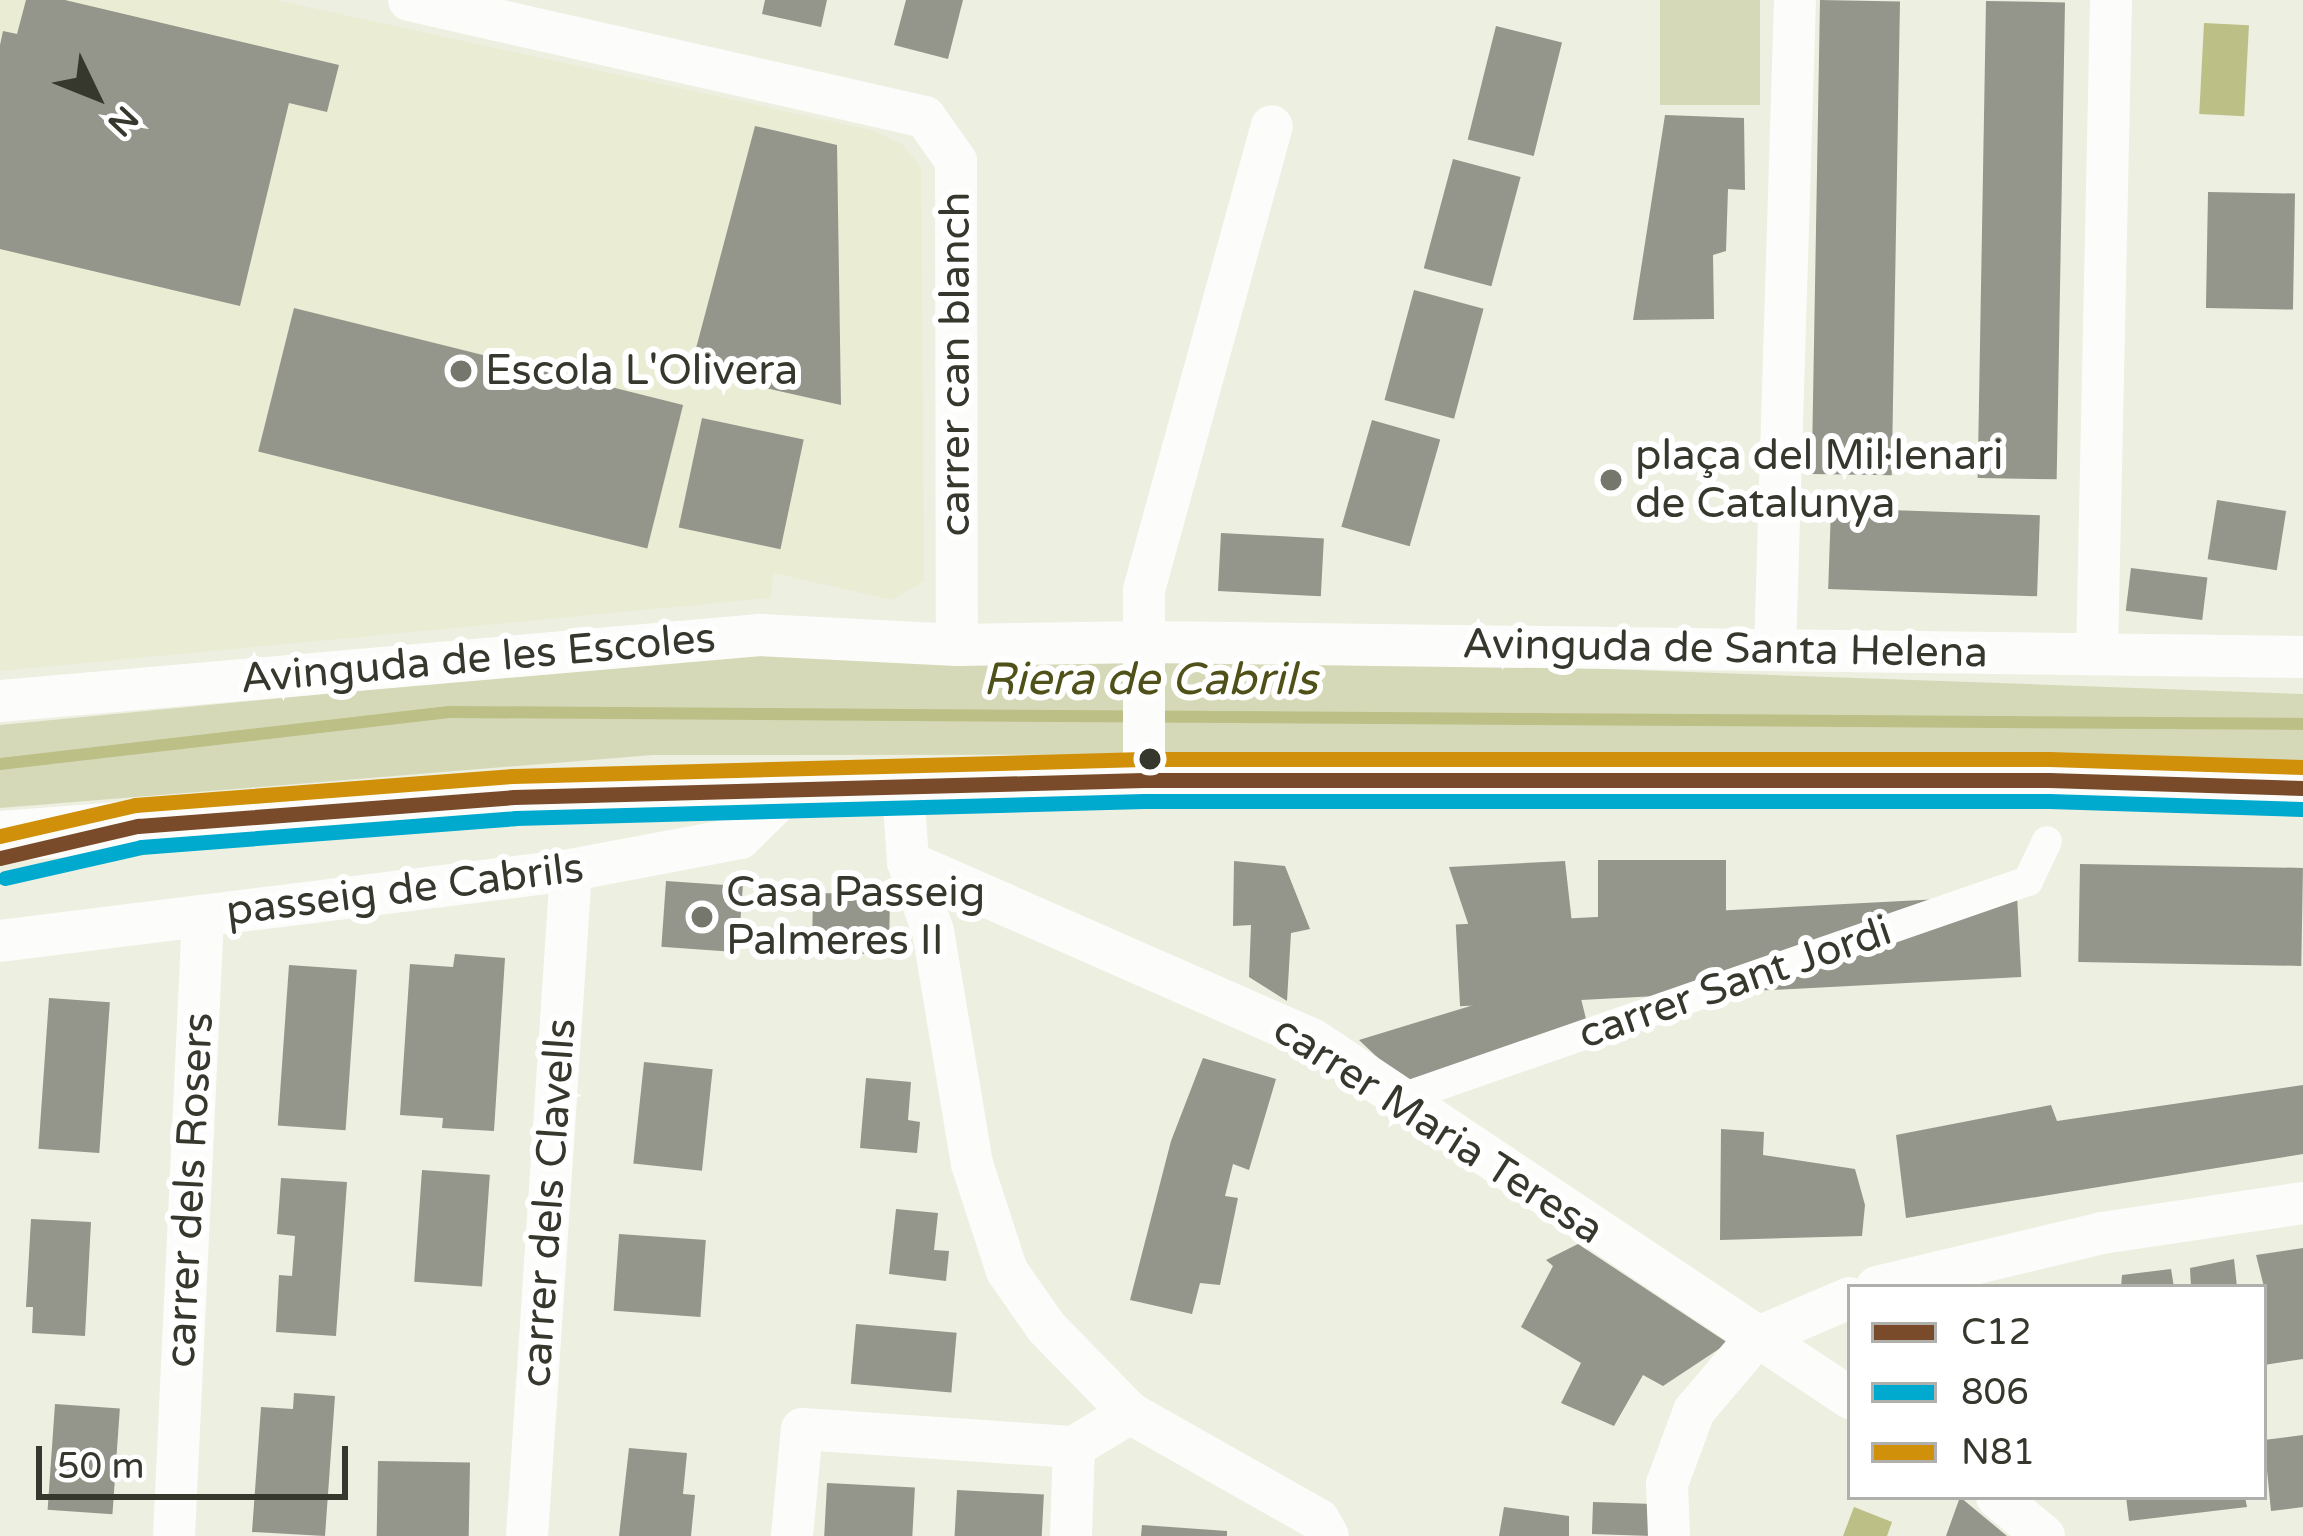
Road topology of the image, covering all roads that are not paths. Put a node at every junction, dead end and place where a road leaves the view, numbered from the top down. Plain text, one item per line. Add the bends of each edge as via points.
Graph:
1 (409, 0) edge
2 (1795, 0) edge
3 (2111, 0) edge
4 (1272, 126) dead end
5 (957, 645) junction
6 (1775, 650) junction
7 (1147, 654) junction
8 (2097, 654) junction
9 (2303, 657) edge
10 (0, 701) edge
11 (1144, 768) junction
12 (903, 787) junction
13 (2303, 788) edge
14 (789, 790) junction
15 (138, 826) junction
16 (0, 836) edge
17 (2047, 841) dead end
18 (0, 858) edge
19 (908, 862) junction
20 (571, 870) junction
21 (203, 916) junction
22 (0, 941) edge
23 (1399, 1099) junction
24 (2303, 1202) edge
25 (1889, 1284) edge
26 (1847, 1299) edge
27 (1756, 1338) junction
28 (1847, 1396) edge
29 (1130, 1413) junction
30 (1074, 1447) junction
31 (2001, 1500) edge
32 (175, 1536) edge
33 (527, 1536) edge
34 (792, 1536) edge
35 (1070, 1536) edge
36 (1328, 1536) edge
37 (1669, 1536) edge
38 (2044, 1536) edge

1 - 5 street, carrer can blanch via 926,117 956,161
2 - 6 street
3 - 8 street
4 - 7 street via 1144,590
5 - 7 street, Avinguda de les Escoles
5 - 10 street, Avinguda de les Escoles via 760,635
6 - 7 street, Avinguda de Santa Helena
6 - 8 street, Avinguda de Santa Helena
7 - 11 street
8 - 9 street, Avinguda de Santa Helena
11 - 12 street
11 - 13 street
12 - 14 street
12 - 19 street
14 - 15 street via 514,797
14 - 20 street, passeig de Cabrils via 740,838
15 - 16 street
15 - 18 street
17 - 23 street, carrer Sant Jordi via 2028,881
19 - 23 street, carrer Maria Teresa via 1312,1039
19 - 29 street via 933,931 972,1164 1007,1271 1046,1327
20 - 21 street, passeig de Cabrils
20 - 33 street, carrer dels Clavells
21 - 22 street, passeig de Cabrils
21 - 32 street, carrer dels Rosers
23 - 27 street, carrer Maria Teresa
24 - 25 street via 2102,1233
26 - 27 street
27 - 28 street
27 - 37 street via 1694,1411 1667,1484
29 - 30 street
29 - 36 street via 1319,1520
30 - 34 street via 802,1429
30 - 35 street
31 - 38 street

